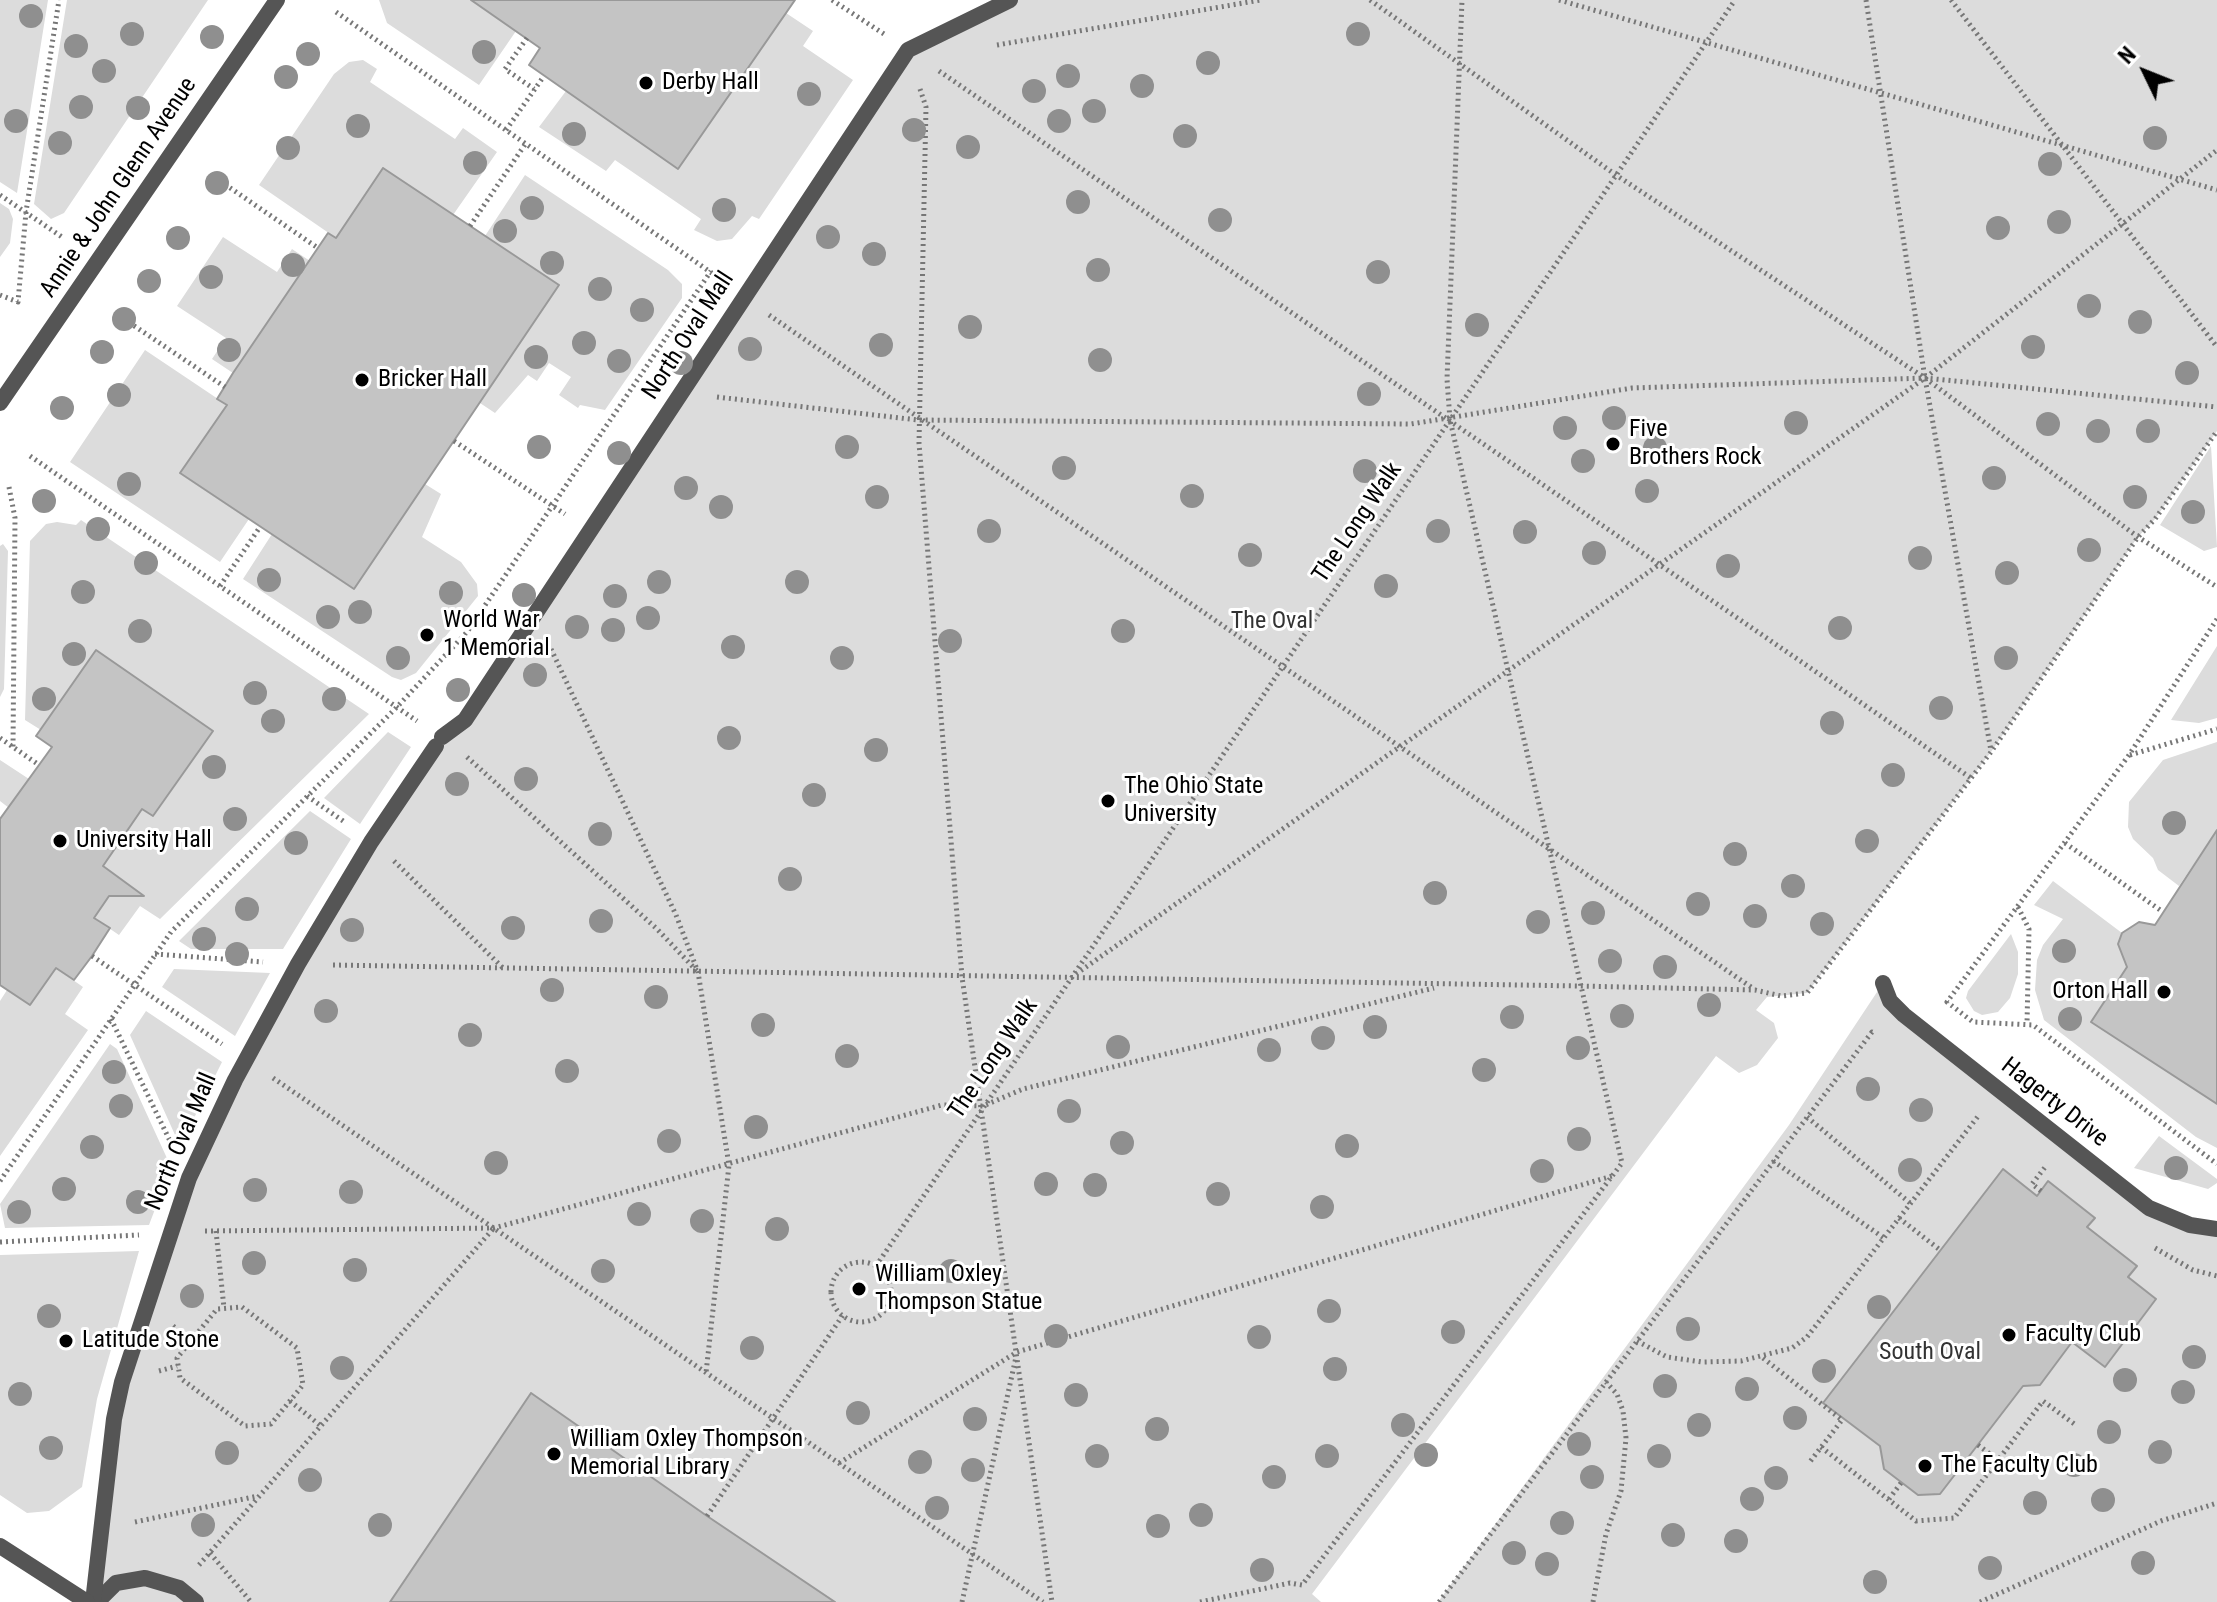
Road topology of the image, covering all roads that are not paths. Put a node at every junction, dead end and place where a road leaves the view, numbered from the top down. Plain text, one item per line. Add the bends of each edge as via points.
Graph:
1 (277, 0) edge
2 (1010, 0) edge
3 (0, 403) edge
4 (1883, 983) dead end
5 (2217, 1229) edge
6 (0, 1546) edge
7 (87, 1602) edge
8 (95, 1602) edge
9 (196, 1602) edge

1 - 3 street, Annie & John Glenn Avenue
2 - 8 street, North Oval Mall via 908,50 465,720 439,741 371,842 298,964 189,1178 133,1342 114,1419
4 - 5 street, Hagerty Drive via 1890,1001 1904,1015 2149,1208 2190,1225
6 - 7 street
8 - 9 street via 130,1578 179,1588

